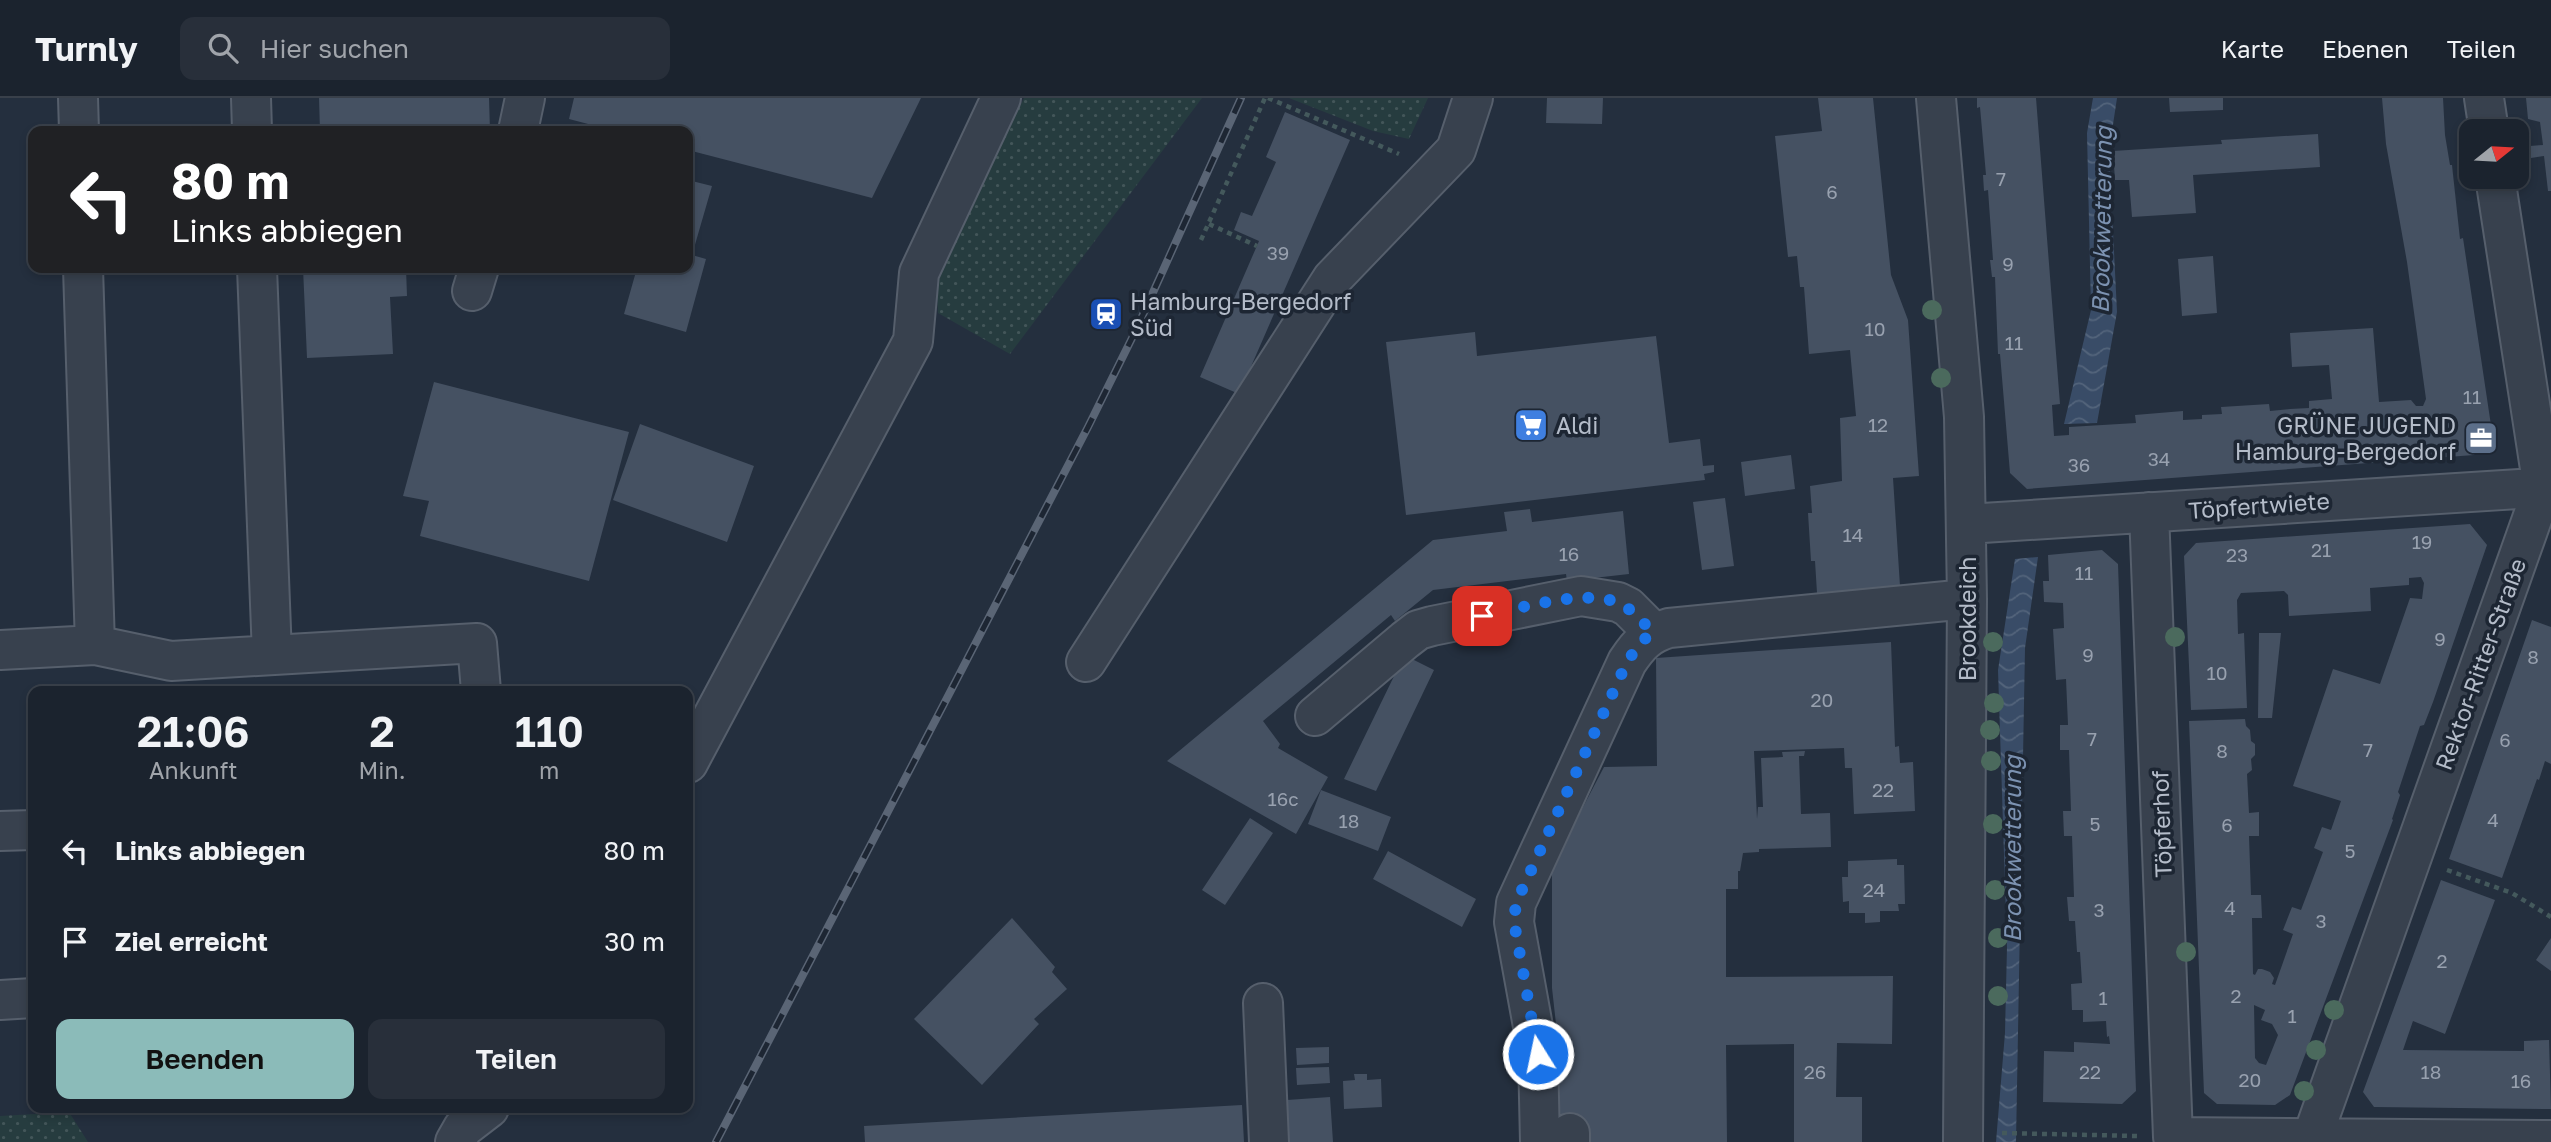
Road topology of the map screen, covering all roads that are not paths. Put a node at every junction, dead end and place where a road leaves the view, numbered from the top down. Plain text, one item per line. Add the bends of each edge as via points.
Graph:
1 (78, 98) edge
2 (251, 98) edge
3 (525, 98) edge
4 (1002, 98) edge
5 (1473, 98) edge
6 (1936, 98) edge
7 (2484, 98) edge
8 (2487, 119) edge
9 (79, 126) edge
10 (252, 126) edge
11 (519, 126) edge
12 (2497, 189) edge
13 (83, 273) edge
14 (257, 273) edge
15 (2547, 487) edge
16 (2149, 512) junction
17 (1967, 524) junction
18 (1967, 599) junction
19 (1653, 632) junction
20 (95, 645) junction
21 (0, 650) edge
22 (272, 655) junction
23 (1086, 662) dead end
24 (172, 676) edge
25 (481, 686) edge
26 (1315, 716) dead end
27 (693, 754) edge
28 (28, 830) edge
29 (0, 831) edge
30 (28, 998) edge
31 (0, 1000) edge
32 (1263, 1003) dead end
33 (482, 1113) edge
34 (2312, 1138) junction
35 (1560, 1139) edge
36 (2226, 1140) edge
37 (2551, 1140) edge
38 (455, 1142) edge
39 (1269, 1142) edge
40 (1963, 1142) edge

1 - 9 street
2 - 10 street
3 - 11 street
4 - 27 street via 919,273 914,341
5 - 23 street via 1456,150 1332,279
6 - 17 street, Brookdeich via 1964,417
7 - 8 street
12 - 15 street, Rektor-Ritter-Straße
13 - 20 street
14 - 22 street
15 - 16 street, Töpfertwiete
15 - 34 street, Rektor-Ritter-Straße
16 - 17 street, Töpfertwiete
16 - 36 street, Töpferhof via 2173,1137
17 - 18 street, Brookdeich
18 - 19 street
18 - 40 street, Brookdeich
19 - 26 street via 1628,607 1581,596 1432,626 1405,639
19 - 35 street via 1627,662 1516,903 1514,922 1538,1054
20 - 21 street
20 - 24 street
22 - 24 street
22 - 25 street via 477,643
28 - 29 street
30 - 31 street
32 - 39 street
33 - 38 street via 463,1128
34 - 36 street
34 - 37 street

